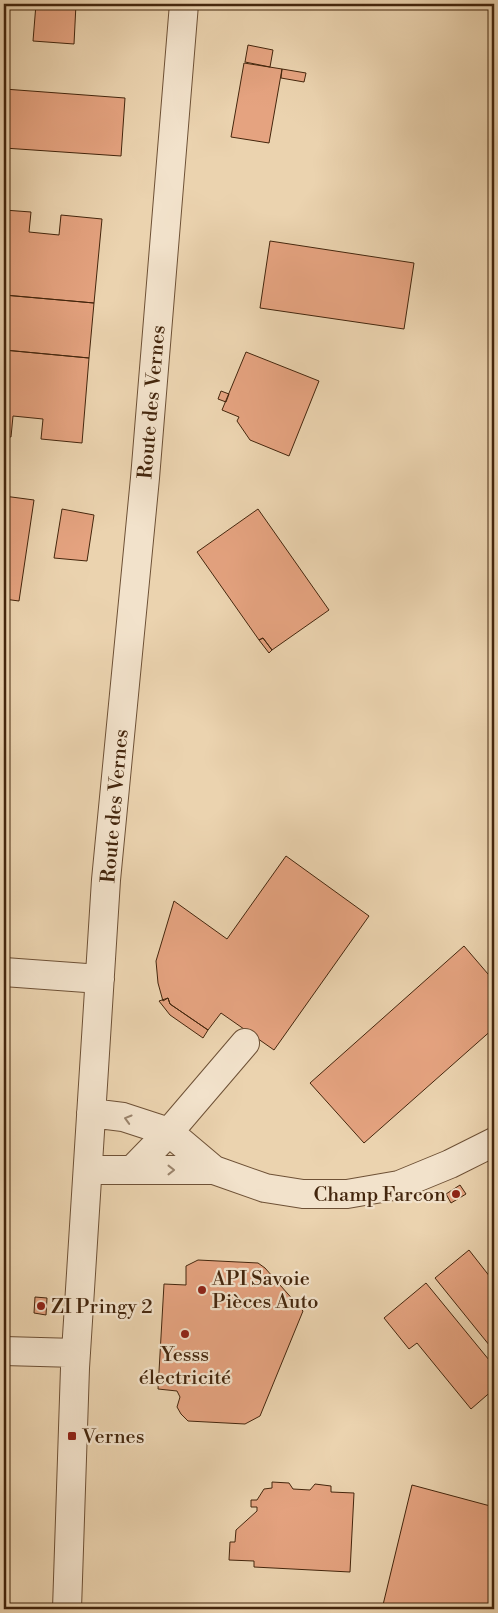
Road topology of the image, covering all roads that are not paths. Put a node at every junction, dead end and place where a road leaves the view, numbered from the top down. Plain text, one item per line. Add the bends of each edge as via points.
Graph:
1 (184, 4) edge
2 (4, 972) edge
3 (100, 979) junction
4 (245, 1043) dead end
5 (91, 1113) junction
6 (169, 1132) junction
7 (494, 1142) edge
8 (88, 1170) junction
9 (132, 1170) junction
10 (214, 1170) junction
11 (4, 1351) edge
12 (76, 1353) junction
13 (67, 1609) edge

1 - 3 street, Route des Vernes via 144,488 106,880
2 - 3 street
3 - 5 street, Route des Vernes
4 - 6 street
6 -> 5 street via 123,1118
5 - 8 street, Route des Vernes
6 - 9 street
6 - 10 street
7 - 10 street via 399,1185 347,1194 303,1194 265,1188
8 - 9 street
8 - 12 street, Route des Vernes
9 -> 10 street
11 - 12 street
12 - 13 street, Route des Vernes

